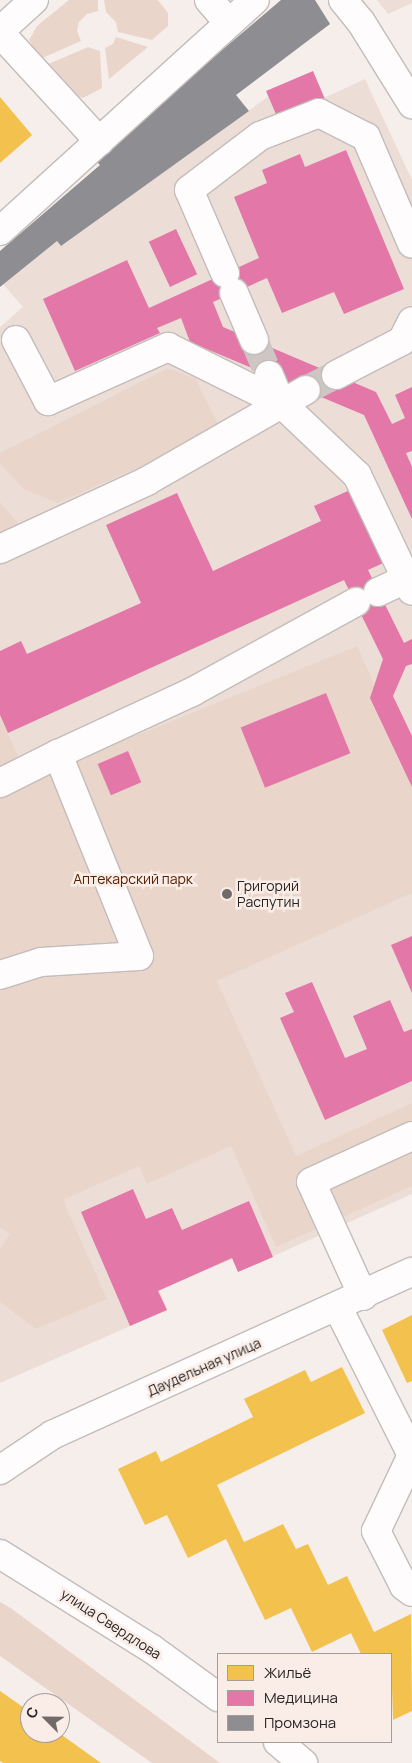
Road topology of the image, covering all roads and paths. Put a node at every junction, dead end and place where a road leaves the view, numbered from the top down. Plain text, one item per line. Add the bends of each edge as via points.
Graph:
1 (34, 0) edge
2 (209, 0) edge
3 (255, 0) edge
4 (343, 0) edge
5 (229, 22) junction
6 (0, 32) edge
7 (412, 104) edge
8 (100, 142) junction
9 (0, 231) edge
10 (412, 244) edge
11 (412, 321) edge
12 (16, 340) dead end
13 (254, 340) tunnel mouth
14 (336, 374) tunnel mouth
15 (269, 375) tunnel mouth
16 (306, 390) tunnel mouth
17 (281, 403) junction
18 (0, 549) edge
19 (409, 585) edge
20 (58, 754) junction
21 (0, 783) edge
22 (0, 975) edge
23 (412, 1136) edge
24 (412, 1272) edge
25 (363, 1296) junction
26 (338, 1308) junction
27 (412, 1455) edge
28 (0, 1470) edge
29 (0, 1554) edge
30 (412, 1592) edge
31 (217, 1696) edge
32 (279, 1743) edge
33 (302, 1763) edge

1 - 6 street
2 - 5 street
3 - 5 street
4 - 7 street via 361,22
5 - 8 street
6 - 8 street
8 - 9 street
10 - 13 street via 366,137 319,113 260,136 189,190
11 - 14 street via 402,342
12 - 17 street via 48,401 168,346
15 - 17 street
16 - 17 street
17 - 18 street via 147,481
17 - 19 street via 357,475
19 - 20 street via 367,597 192,692
20 - 21 street
20 - 22 street via 139,956 41,962
23 - 25 street via 311,1182
24 - 25 street, Даудельная улица
25 - 26 street, Даудельная улица
26 - 27 street
26 - 28 street, Даудельная улица via 52,1434
27 - 30 street via 376,1531 404,1586
29 - 31 street, улица Свердлова via 152,1649
32 - 33 street

